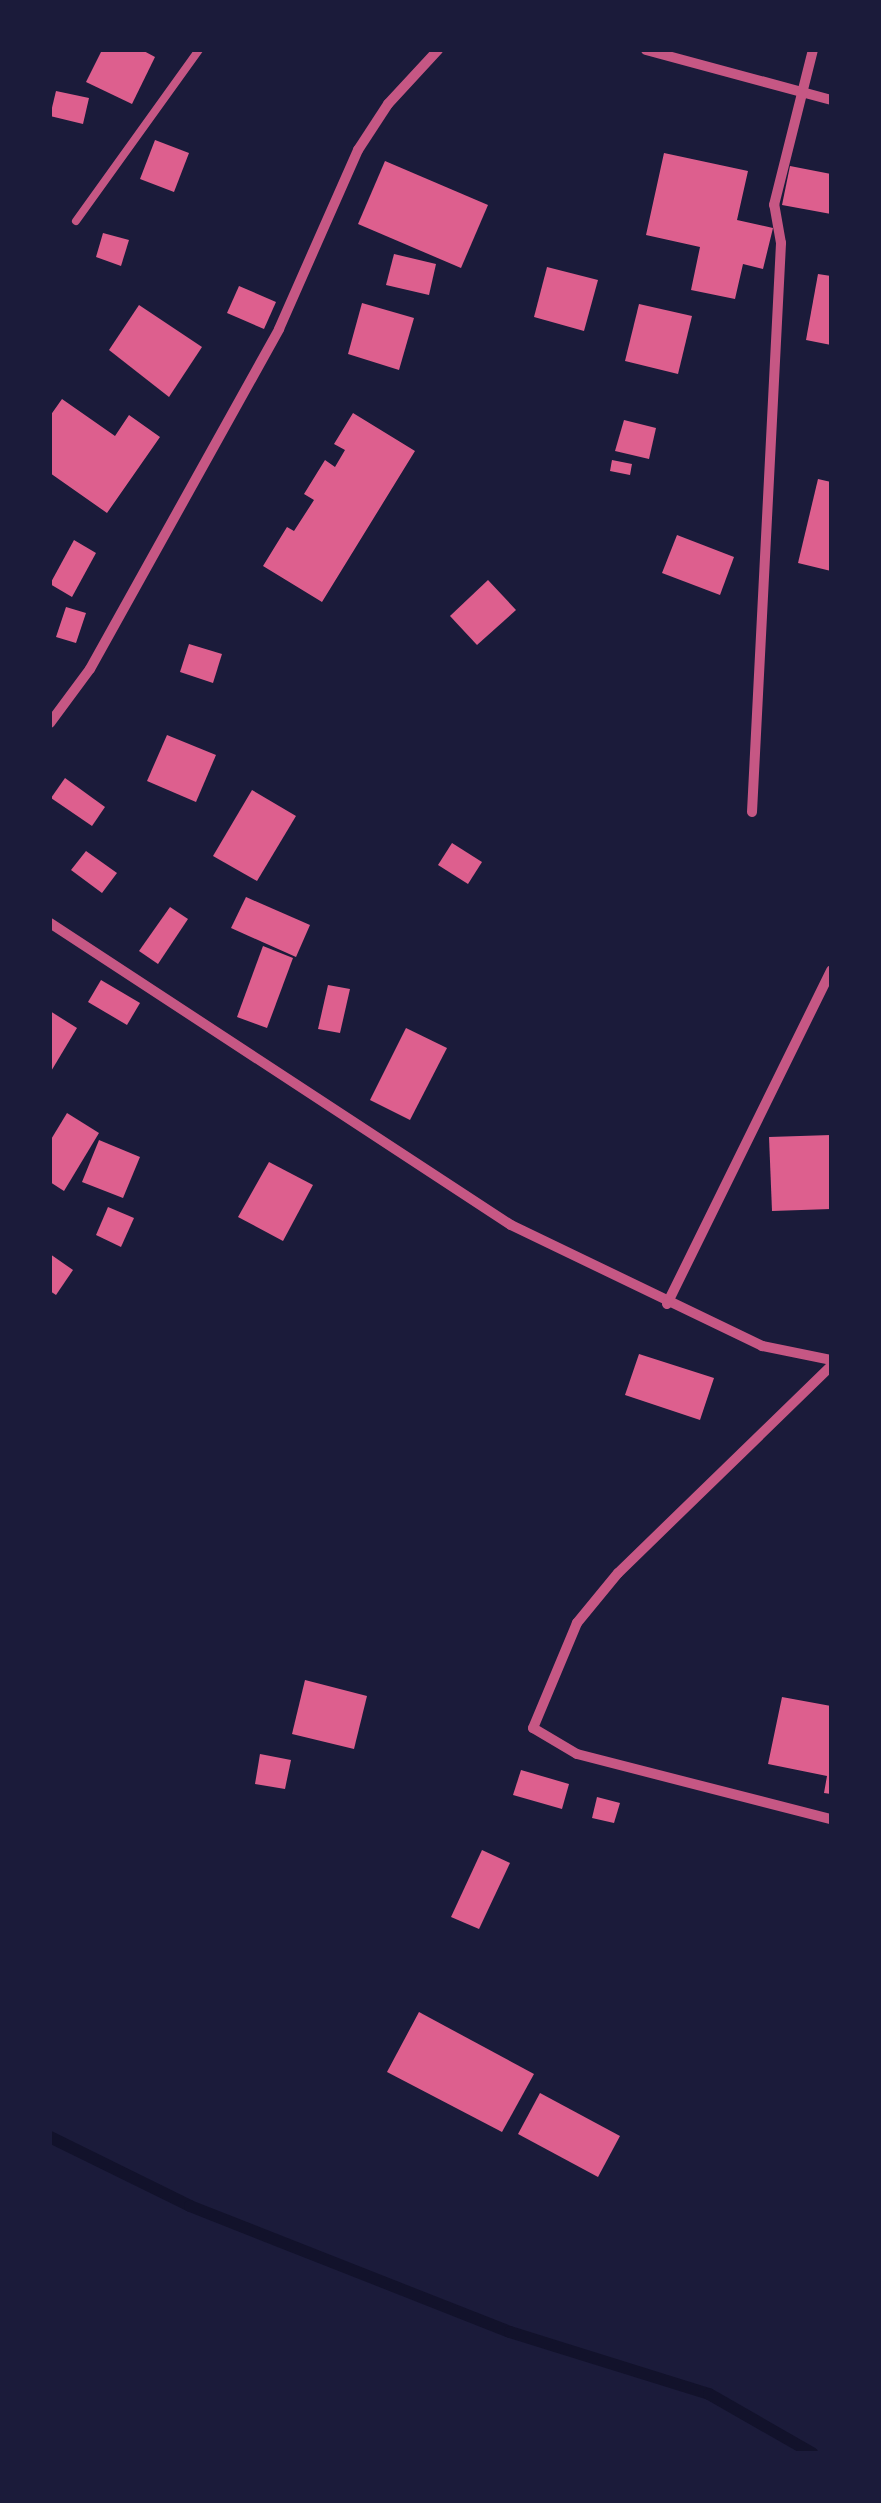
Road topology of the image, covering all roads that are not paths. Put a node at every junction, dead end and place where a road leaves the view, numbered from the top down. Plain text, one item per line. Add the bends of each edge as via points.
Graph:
1 (200, 50) edge
2 (438, 50) edge
3 (812, 50) edge
4 (654, 51) edge
5 (800, 92) junction
6 (831, 100) edge
7 (76, 221) dead end
8 (50, 722) edge
9 (752, 812) dead end
10 (50, 923) edge
11 (831, 970) edge
12 (667, 1304) junction
13 (831, 1363) edge
14 (831, 1818) edge

1 - 7 lane
2 - 8 street via 388,104 358,150 279,328 90,669
3 - 5 street
4 - 5 street
5 - 6 street
5 - 9 street via 774,204 781,243
10 - 12 street via 512,1226
11 - 12 street
12 - 13 street via 762,1346
13 - 14 street via 618,1573 577,1623 533,1728 577,1754

